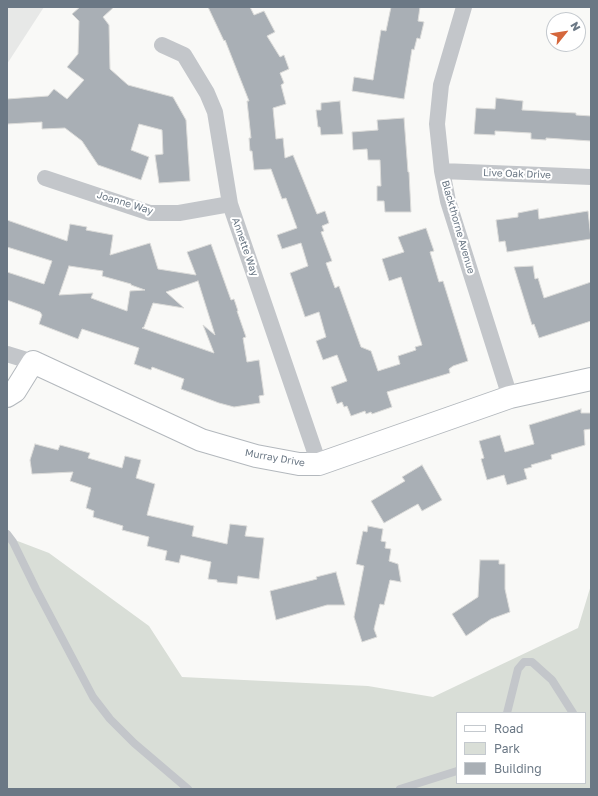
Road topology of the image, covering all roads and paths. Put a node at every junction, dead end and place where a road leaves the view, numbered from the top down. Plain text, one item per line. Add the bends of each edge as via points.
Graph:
1 (464, 7) edge
2 (162, 44) dead end
3 (442, 171) junction
4 (591, 177) edge
5 (45, 178) dead end
6 (230, 204) junction
7 (7, 354) edge
8 (33, 362) junction
9 (591, 379) edge
10 (7, 396) edge
11 (510, 397) junction
12 (319, 464) junction
13 (7, 534) edge
14 (507, 712) edge
15 (572, 712) edge
16 (456, 771) edge
17 (188, 789) edge
18 (400, 789) edge

1 - 3 street, Blackthorne Avenue via 441,85 438,124
2 - 6 street, Annette Way via 184,55 210,99 215,112
3 - 4 street, Live Oak Drive
3 - 11 street, Blackthorne Avenue via 448,201
5 - 6 street, Joanne Way via 150,213 179,214
6 - 12 street, Annette Way
7 - 8 street
8 - 10 street via 15,391
8 - 12 street, Murray Drive via 201,440 256,456 299,464
9 - 11 street, Murray Drive
11 - 12 street, Murray Drive
13 - 17 lane via 93,697 134,743
14 - 15 lane via 518,669 524,662 532,662 552,680
16 - 18 lane

